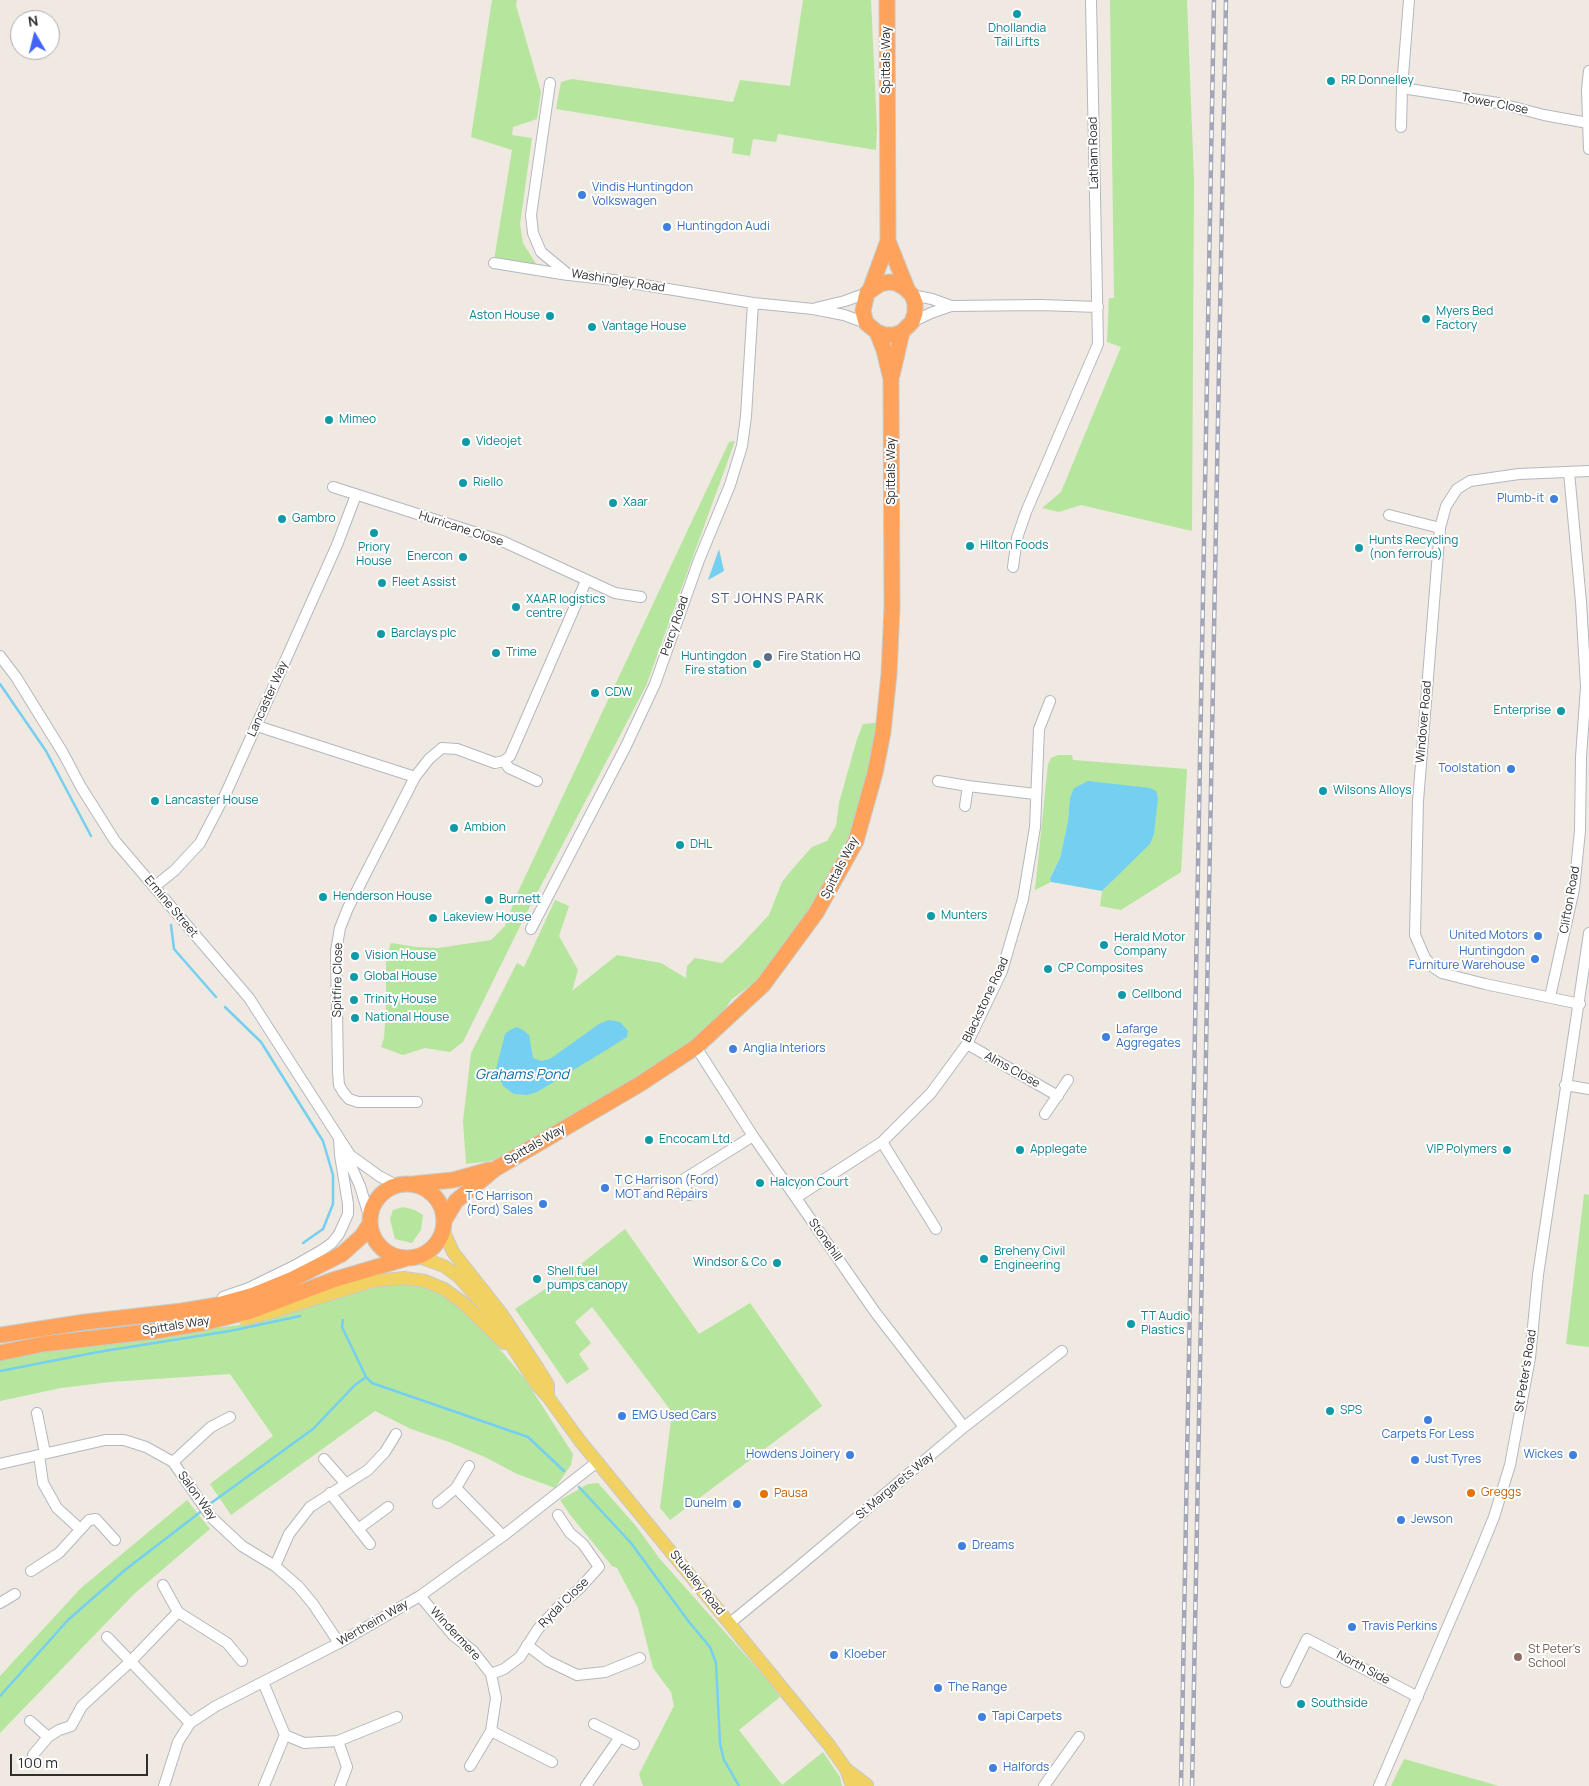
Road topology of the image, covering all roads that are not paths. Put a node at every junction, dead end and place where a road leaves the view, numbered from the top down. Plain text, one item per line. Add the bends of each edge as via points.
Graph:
1 (887, 0) edge
2 (1091, 0) edge
3 (1409, 0) edge
4 (1589, 71) edge
5 (550, 83) dead end
6 (1402, 88) junction
7 (1588, 123) junction
8 (1401, 127) dead end
9 (1589, 149) edge
10 (888, 241) junction
11 (494, 263) dead end
12 (569, 275) junction
13 (868, 292) junction
14 (910, 293) junction
15 (753, 303) junction
16 (951, 306) junction
17 (1098, 307) junction
18 (812, 309) junction
19 (907, 327) junction
20 (872, 328) junction
21 (891, 379) junction
22 (1569, 472) junction
23 (1589, 472) edge
24 (333, 488) dead end
25 (356, 495) junction
26 (1389, 515) dead end
27 (1440, 528) junction
28 (1013, 567) dead end
29 (586, 581) junction
30 (641, 597) dead end
31 (0, 656) edge
32 (1050, 701) dead end
33 (257, 726) junction
34 (504, 761) junction
35 (415, 777) junction
36 (938, 780) dead end
37 (537, 781) dead end
38 (968, 786) junction
39 (1035, 794) junction
40 (965, 806) dead end
41 (154, 887) junction
42 (531, 929) dead end
43 (1589, 933) edge
44 (1550, 997) junction
45 (1580, 1004) junction
46 (967, 1044) junction
47 (696, 1046) junction
48 (1068, 1080) dead end
49 (1565, 1085) junction
50 (1589, 1089) edge
51 (1058, 1096) junction
52 (416, 1102) dead end
53 (1046, 1114) dead end
54 (753, 1136) junction
55 (340, 1139) junction
56 (882, 1142) junction
57 (350, 1155) junction
58 (495, 1169) junction
59 (681, 1181) junction
60 (413, 1184) junction
61 (396, 1186) junction
62 (656, 1191) dead end
63 (688, 1195) dead end
64 (797, 1197) junction
65 (369, 1221) junction
66 (444, 1225) junction
67 (936, 1229) dead end
68 (411, 1258) junction
69 (182, 1311) junction
70 (204, 1323) junction
71 (0, 1335) edge
72 (1062, 1351) dead end
73 (0, 1353) edge
74 (523, 1363) junction
75 (548, 1397) junction
76 (37, 1413) dead end
77 (230, 1417) dead end
78 (964, 1427) junction
79 (396, 1434) dead end
80 (42, 1454) junction
81 (324, 1459) dead end
82 (173, 1462) junction
83 (597, 1462) junction
84 (0, 1464) edge
85 (469, 1466) dead end
86 (346, 1484) junction
87 (456, 1488) junction
88 (330, 1493) junction
89 (438, 1503) dead end
90 (388, 1507) dead end
91 (558, 1514) dead end
92 (80, 1529) junction
93 (358, 1529) junction
94 (504, 1536) junction
95 (115, 1540) dead end
96 (370, 1544) dead end
97 (275, 1566) junction
98 (31, 1571) dead end
99 (164, 1584) dead end
100 (15, 1594) dead end
101 (420, 1596) junction
102 (0, 1603) edge
103 (178, 1612) junction
104 (730, 1622) junction
105 (107, 1637) dead end
106 (339, 1643) junction
107 (528, 1646) junction
108 (640, 1658) dead end
109 (131, 1661) junction
110 (242, 1661) dead end
111 (491, 1674) junction
112 (263, 1682) junction
113 (1286, 1682) dead end
114 (1418, 1697) junction
115 (397, 1717) dead end
116 (30, 1721) dead end
117 (190, 1723) junction
118 (594, 1724) dead end
119 (491, 1731) junction
120 (285, 1735) junction
121 (48, 1737) junction
122 (620, 1737) junction
123 (1079, 1737) dead end
124 (338, 1741) junction
125 (634, 1744) dead end
126 (33, 1755) dead end
127 (552, 1762) dead end
128 (470, 1766) dead end
129 (846, 1769) junction
130 (164, 1786) edge
131 (264, 1786) edge
132 (340, 1786) edge
133 (586, 1786) edge
134 (852, 1786) edge
135 (870, 1786) edge
136 (1044, 1786) edge
137 (1379, 1786) edge

1 - 10 highway, Spittals Way
2 - 17 street, Latham Road
3 - 6 street
4 - 7 street
5 - 12 street, Washingley Road via 531,215 533,233 541,252
6 - 7 street, Tower Close via 1498,103
6 - 8 street
7 - 9 street
10 - 13 highway, Spittals Way
10 - 14 highway, Spittals Way
11 - 12 street
12 - 15 street, Washingley Road
13 - 14 highway via 889,282
13 - 18 street, Washingley Road
13 - 20 highway via 862,311
14 - 16 street
14 - 19 highway via 915,313
15 - 18 street, Washingley Road
15 - 42 street, Percy Road via 746,416 742,446 730,485 699,560 655,684
16 - 17 street
16 - 19 street
17 - 28 street, Latham Road via 1098,344 1026,512 1017,538
18 - 20 street, Washingley Road via 844,315
19 - 20 highway via 894,335 885,335
19 - 21 highway
20 - 21 highway via 886,354
21 - 47 highway, Spittals Way via 892,607 889,674 875,773 856,841 816,913 762,985
22 - 23 street, Windover Road
22 - 27 street, Windover Road via 1470,480 1457,489 1446,506
22 - 44 street, Clifton Road via 1586,687 1574,889
24 - 25 street, Hurricane Close
25 - 29 street, Hurricane Close via 502,541
25 - 33 street, Lancaster Way
26 - 27 street
27 - 44 street, Windover Road via 1418,801 1415,935 1425,958 1442,973
29 - 30 street, Hurricane Close via 615,593
29 - 34 street via 510,756
31 - 41 street, Ermine Street via 16,677 115,841
32 - 39 street, Blackstone Road via 1039,729
33 - 35 street
33 - 41 street, Lancaster Way via 200,843
34 - 35 street, Spitfire Close via 495,763 457,749 442,748
34 - 37 street, Spitfire Close via 509,768
35 - 52 street, Spitfire Close via 348,908 336,951 339,1085 349,1099 358,1102
36 - 38 street
38 - 39 street
38 - 40 street
39 - 46 street, Blackstone Road via 1035,826 1024,899 1002,971
41 - 55 street, Ermine Street via 249,998
43 - 45 street, St Peter's Road
44 - 45 street, Windover Road
45 - 49 street, St Peter's Road
46 - 51 street, Alms Close
46 - 56 street, Blackstone Road via 931,1093
47 - 54 street, Stonehill
47 - 58 highway, Spittals Way via 640,1084
48 - 51 street
49 - 50 street
49 - 114 street, St Peter's Road via 1538,1275 1530,1358 1510,1465 1488,1532
51 - 53 street
54 - 59 street
54 - 64 street, Stonehill
55 - 57 street, Ermine Street
55 - 69 street via 348,1214 332,1243 248,1288
56 - 64 street, Blackstone Road
56 - 67 street
57 - 61 street, Ermine Street
57 - 65 street, Ermine Street
58 - 60 highway, Spittals Way via 453,1180
58 - 66 highway, Spittals Way via 456,1201
59 - 62 street
59 - 63 street
60 - 61 highway
60 - 66 highway via 435,1197 442,1208
61 - 65 highway via 378,1197
64 - 78 street, Stonehill via 875,1312
65 - 68 highway via 377,1245 389,1254
65 - 69 highway, Spittals Way via 352,1247 293,1279 254,1295
66 - 68 highway via 438,1242 430,1251
66 - 75 main road, Stukeley Road via 453,1252 501,1313 548,1384
68 - 70 highway, Spittals Way
68 - 74 main road, Stukeley Road via 444,1266 458,1276 492,1316
69 - 71 highway, Spittals Way
70 - 73 highway, Spittals Way via 43,1344
70 - 74 main road via 242,1320 373,1281 404,1278 425,1281 444,1289 462,1302
72 - 78 street, St Margarets Way
74 - 75 main road, Stukeley Road
75 - 83 main road, Stukeley Road
76 - 80 street
77 - 82 street via 208,1423
78 - 104 street, St Margarets Way
79 - 86 street via 368,1470
80 - 82 street, Salon Way via 105,1440 124,1440 146,1447
80 - 84 street, Salon Way
80 - 92 street via 43,1483 57,1508
81 - 86 street
82 - 97 street, Salon Way via 211,1517 242,1546
83 - 94 street, Wertheim Way
83 - 104 main road, Stukeley Road
85 - 87 street
86 - 88 street
87 - 89 street
87 - 94 street
88 - 93 street
88 - 97 street via 310,1507 289,1534
90 - 93 street
91 - 107 street, Rydal Close via 599,1567 551,1614
92 - 95 street via 89,1520 96,1519
92 - 98 street via 59,1553
93 - 96 street
94 - 101 street, Wertheim Way
97 - 106 street, Salon Way via 314,1604
99 - 103 street
100 - 102 street
101 - 106 street, Wertheim Way
101 - 111 street, Windermere
103 - 109 street
103 - 110 street via 226,1643
104 - 129 main road, Stukeley Road
105 - 109 street
106 - 112 street, Wertheim Way
107 - 108 street via 548,1661 577,1675 605,1672
107 - 111 street, Rydal Close via 520,1657
109 - 117 street
109 - 121 street via 82,1706 71,1726
111 - 119 street, Windermere via 496,1698
112 - 117 street, Wertheim Way
112 - 120 street
113 - 114 street, North Side via 1308,1639
114 - 137 street, St Peter's Road
115 - 124 street
116 - 121 street
117 - 130 street, Wertheim Way via 178,1742
118 - 122 street
119 - 127 street
119 - 128 street, Windermere
120 - 124 street via 304,1743
120 - 131 street
121 - 126 street
122 - 125 street
122 - 133 street
123 - 136 street
124 - 132 street via 347,1767
129 - 134 main road, Stukeley Road
129 - 135 main road, Stukeley Road

